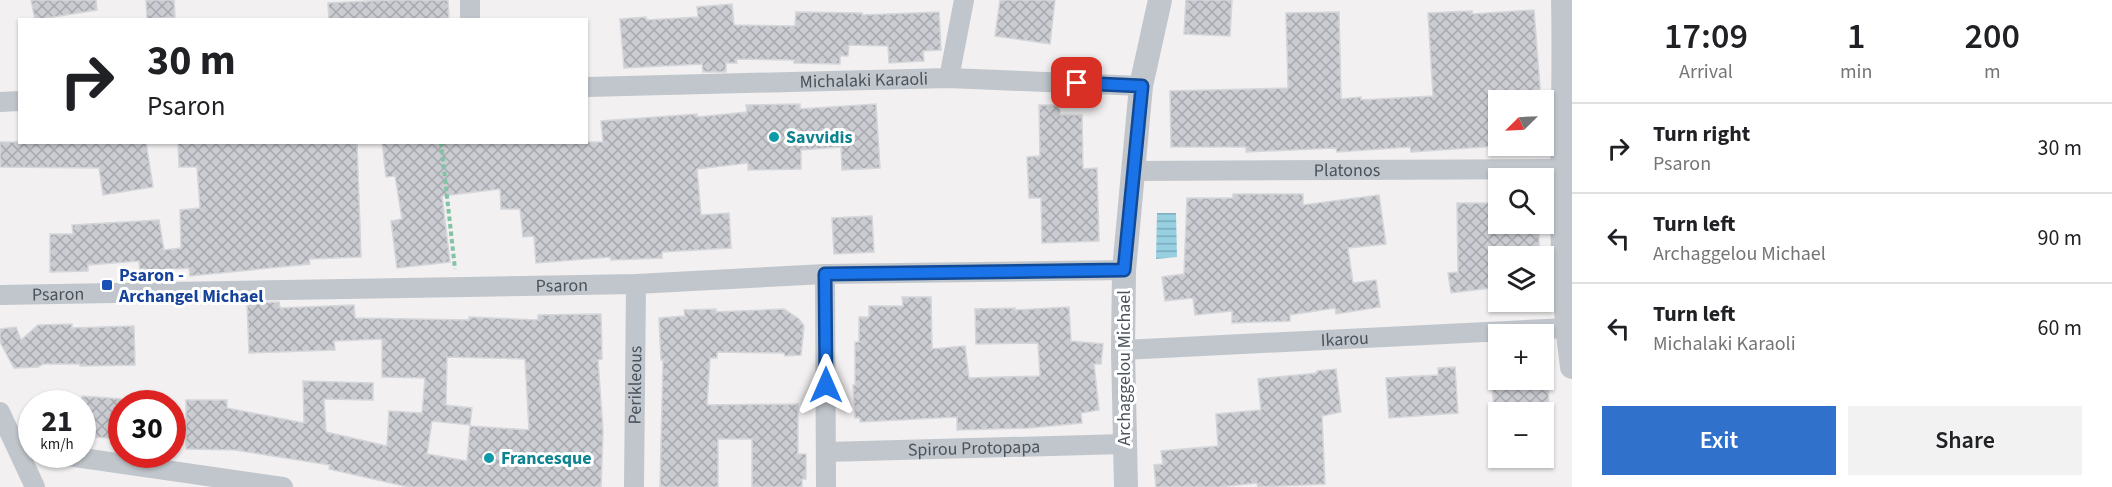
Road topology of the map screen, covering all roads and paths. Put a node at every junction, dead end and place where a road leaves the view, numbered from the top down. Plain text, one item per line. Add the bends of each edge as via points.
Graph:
1 (470, 0) edge
2 (964, 0) edge
3 (1160, 0) edge
4 (1563, 0) edge
5 (470, 18) edge
6 (949, 78) junction
7 (1142, 86) junction
8 (588, 87) edge
9 (0, 102) edge
10 (18, 102) edge
11 (441, 144) edge
12 (1562, 169) junction
13 (1134, 171) junction
14 (1124, 270) junction
15 (825, 274) junction
16 (636, 284) junction
17 (457, 288) junction
18 (0, 295) edge
19 (1566, 328) junction
20 (1123, 350) junction
21 (1572, 367) edge
22 (0, 412) edge
23 (18, 439) edge
24 (1124, 444) junction
25 (826, 452) junction
26 (96, 460) edge
27 (30, 468) edge
28 (35, 487) edge
29 (283, 487) edge
30 (634, 487) edge
31 (826, 487) edge
32 (1126, 487) edge

1 - 5 street
2 - 6 street
3 - 7 street, Archaggelou Michael
4 - 12 street
6 - 7 street, Michalaki Karaoli
6 - 8 street, Michalaki Karaoli
7 - 13 street, Archaggelou Michael
9 - 10 street
11 - 17 path
12 - 13 street, Platonos
12 - 19 street
13 - 14 street, Archaggelou Michael
14 - 15 street, Psaron
14 - 20 street, Archaggelou Michael
15 - 16 street, Psaron
15 - 25 street
16 - 17 street, Psaron
16 - 30 street, Perikleous
17 - 18 street, Psaron
19 - 20 street, Ikarou
19 - 21 street
20 - 24 street, Archaggelou Michael
22 - 23 street
24 - 25 street, Spirou Protopapa
24 - 32 street, Archaggelou Michael
25 - 31 street
26 - 29 street
27 - 28 street

